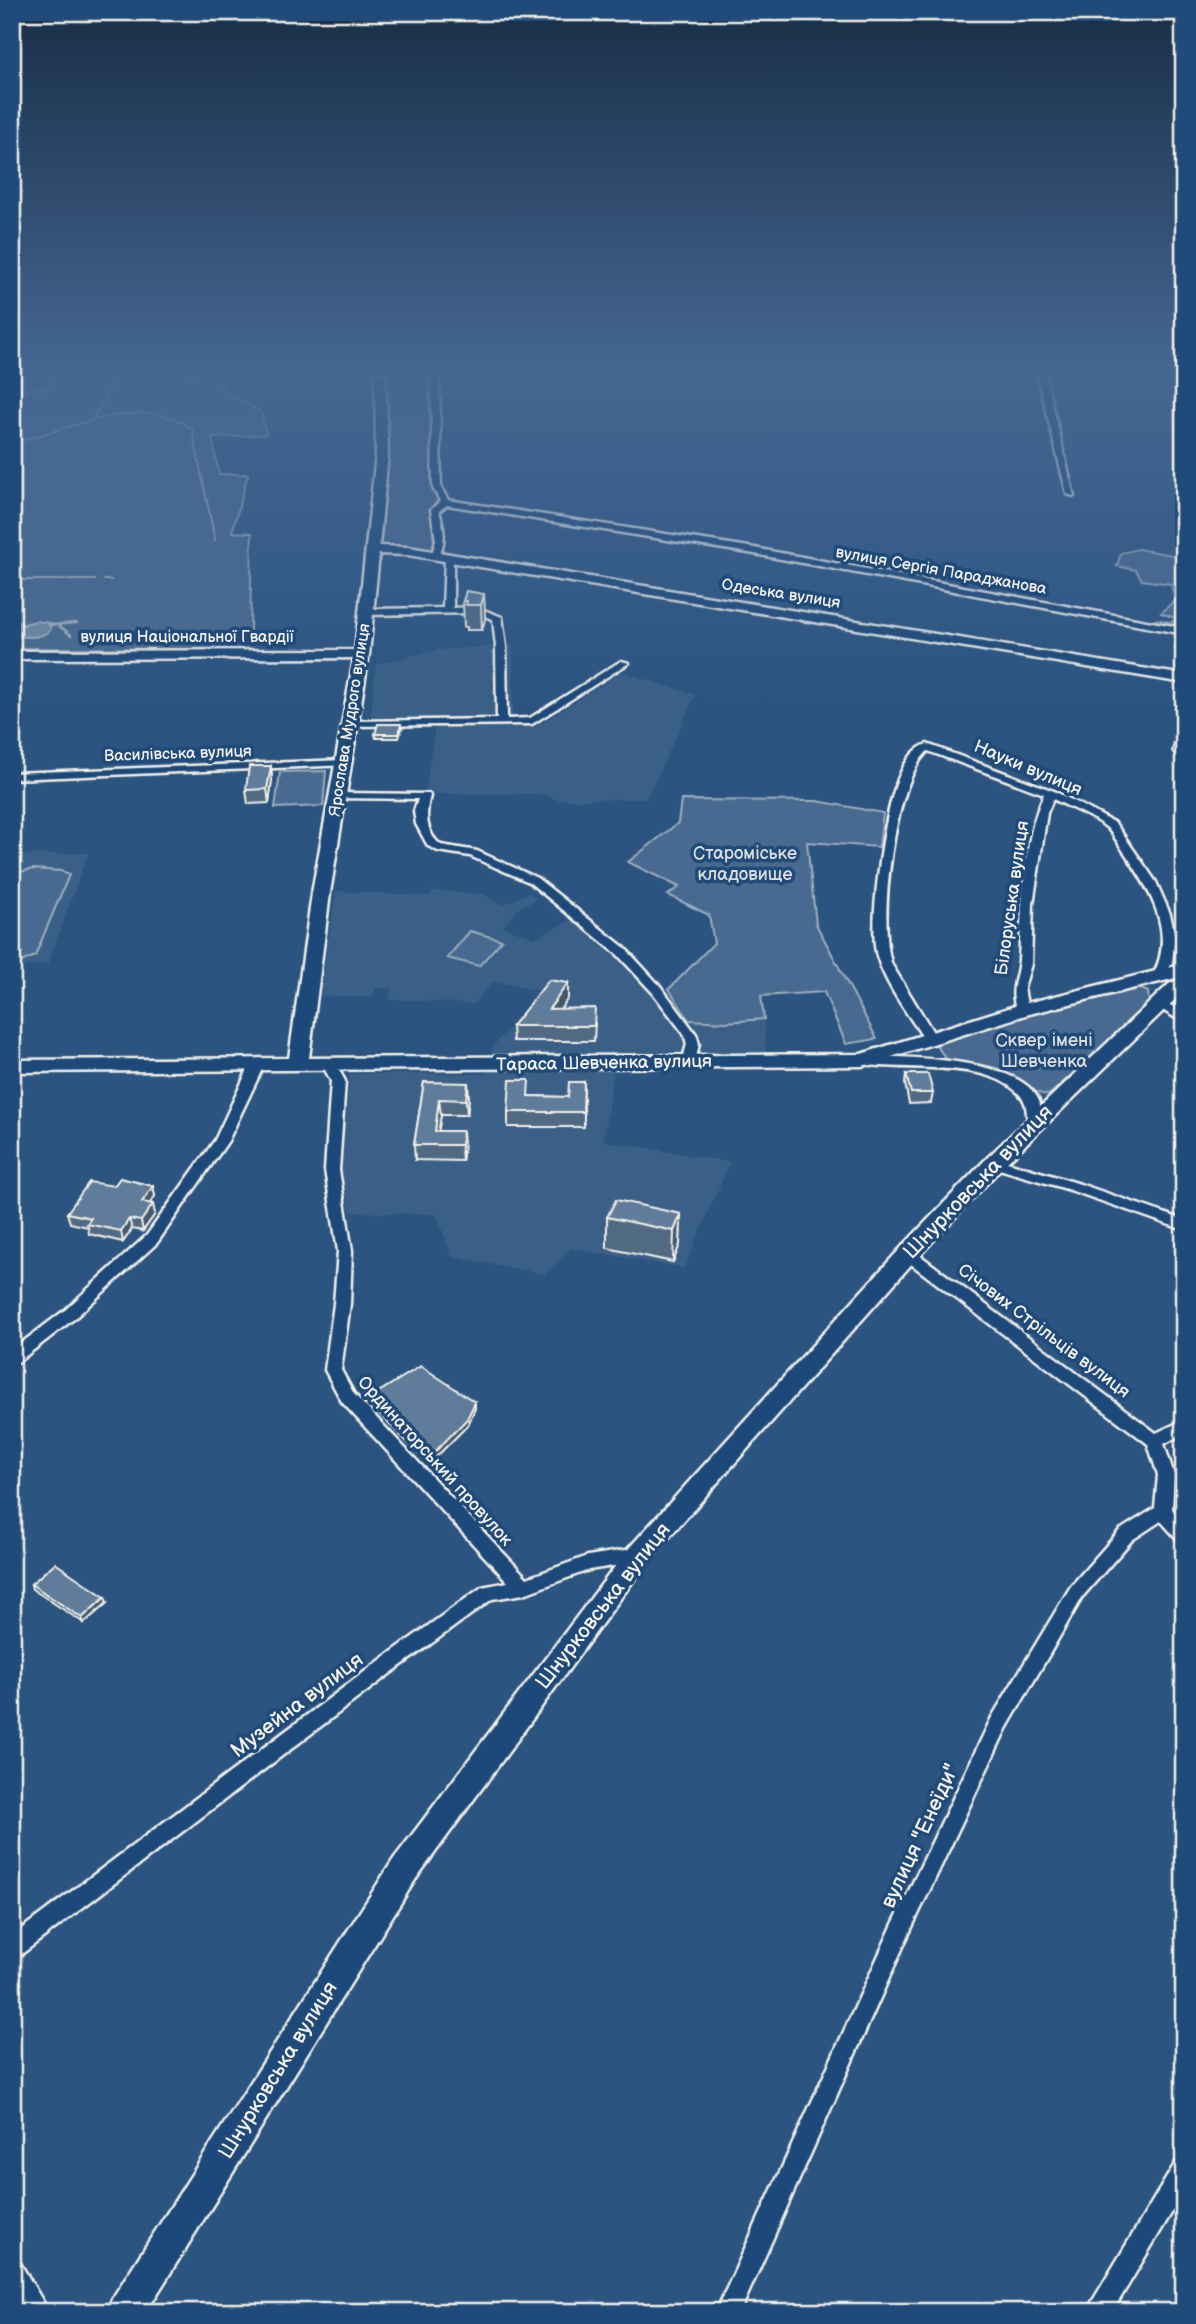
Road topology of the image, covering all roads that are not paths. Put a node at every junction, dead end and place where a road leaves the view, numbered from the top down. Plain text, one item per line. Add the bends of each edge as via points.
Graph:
1 (379, 482) edge
2 (437, 482) edge
3 (1068, 482) edge
4 (1071, 494) dead end
5 (444, 502) junction
6 (372, 550) junction
7 (434, 556) junction
8 (449, 558) junction
9 (448, 610) junction
10 (366, 612) junction
11 (1184, 631) edge
12 (362, 654) junction
13 (12, 655) edge
14 (624, 663) dead end
15 (1184, 679) edge
16 (502, 722) junction
17 (352, 724) junction
18 (345, 763) junction
19 (12, 776) edge
20 (1050, 793) junction
21 (339, 796) junction
22 (1184, 970) edge
23 (1171, 980) edge
24 (1156, 1006) junction
25 (1022, 1010) junction
26 (1184, 1019) edge
27 (930, 1037) junction
28 (862, 1060) junction
29 (689, 1062) junction
30 (329, 1064) junction
31 (257, 1065) junction
32 (298, 1065) junction
33 (12, 1066) edge
34 (1034, 1122) junction
35 (994, 1163) junction
36 (1184, 1225) edge
37 (908, 1254) junction
38 (12, 1359) edge
39 (1184, 1426) edge
40 (1155, 1441) junction
41 (1163, 1511) junction
42 (1184, 1535) edge
43 (638, 1555) junction
44 (524, 1587) junction
45 (12, 1949) edge
46 (1184, 2170) edge
47 (12, 2271) edge
48 (37, 2312) edge
49 (125, 2312) edge
50 (728, 2312) edge
51 (1098, 2312) edge

1 - 6 street, Ярослава Мудрого вулиця
2 - 5 street
3 - 4 street
5 - 7 street via 435,510 441,536
5 - 11 street, вулиця Сергія Параджанова via 749,550
6 - 7 street, Одеська вулиця
6 - 10 street, Ярослава Мудрого вулиця
7 - 8 street, Одеська вулиця
8 - 9 street
8 - 15 street, Одеська вулиця
9 - 10 street
9 - 16 street via 485,611 497,617
10 - 12 street, Ярослава Мудрого вулиця
12 - 13 street, вулиця Національної Гвардії
12 - 17 street, Ярослава Мудрого вулиця
14 - 16 street via 532,721
16 - 17 street
17 - 18 street, Ярослава Мудрого вулиця
18 - 19 street, Василівська вулиця
18 - 21 street, Ярослава Мудрого вулиця
20 - 23 street, Науки вулиця via 1111,825 1150,882 1169,936 1166,963
20 - 25 street, Білоруська вулиця via 1041,813 1027,904 1025,964 1018,988
20 - 27 street, Науки вулиця via 927,747 918,754 900,789 879,943 888,968
21 - 29 street via 425,796 422,824 432,844 473,853 533,880 621,951 690,1034
21 - 32 street, Ярослава Мудрого вулиця
22 - 23 street, Тараса Шевченка вулиця
23 - 24 street, Шнурковська вулиця
23 - 25 street, Тараса Шевченка вулиця
24 - 26 street via 1163,1005
24 - 34 street, Шнурковська вулиця
25 - 27 street, Тараса Шевченка вулиця
27 - 28 street, Тараса Шевченка вулиця
28 - 29 street, Тараса Шевченка вулиця
28 - 34 street via 970,1067 993,1073 1029,1097 1036,1109
29 - 30 street, Тараса Шевченка вулиця
30 - 32 street, Тараса Шевченка вулиця
30 - 44 street, Ординаторський провулок via 338,1081 332,1170 345,1251 333,1370 348,1398
31 - 32 street, Тараса Шевченка вулиця
31 - 33 street, Тараса Шевченка вулиця
31 - 38 street via 221,1141 152,1239 70,1314
34 - 35 street, Шнурковська вулиця
35 - 36 street
35 - 37 street, Шнурковська вулиця
37 - 40 street, Січових Стрільців вулиця
37 - 43 street, Шнурковська вулиця
39 - 40 street
40 - 41 street via 1166,1475
41 - 42 street
41 - 50 street, вулиця "Енеїди" via 1126,1535 1077,1591 999,1723
43 - 44 street, Музейна вулиця via 588,1563
43 - 49 street, Шнурковська вулиця via 404,1870
44 - 45 street, Музейна вулиця via 488,1592
46 - 51 street
47 - 48 street

